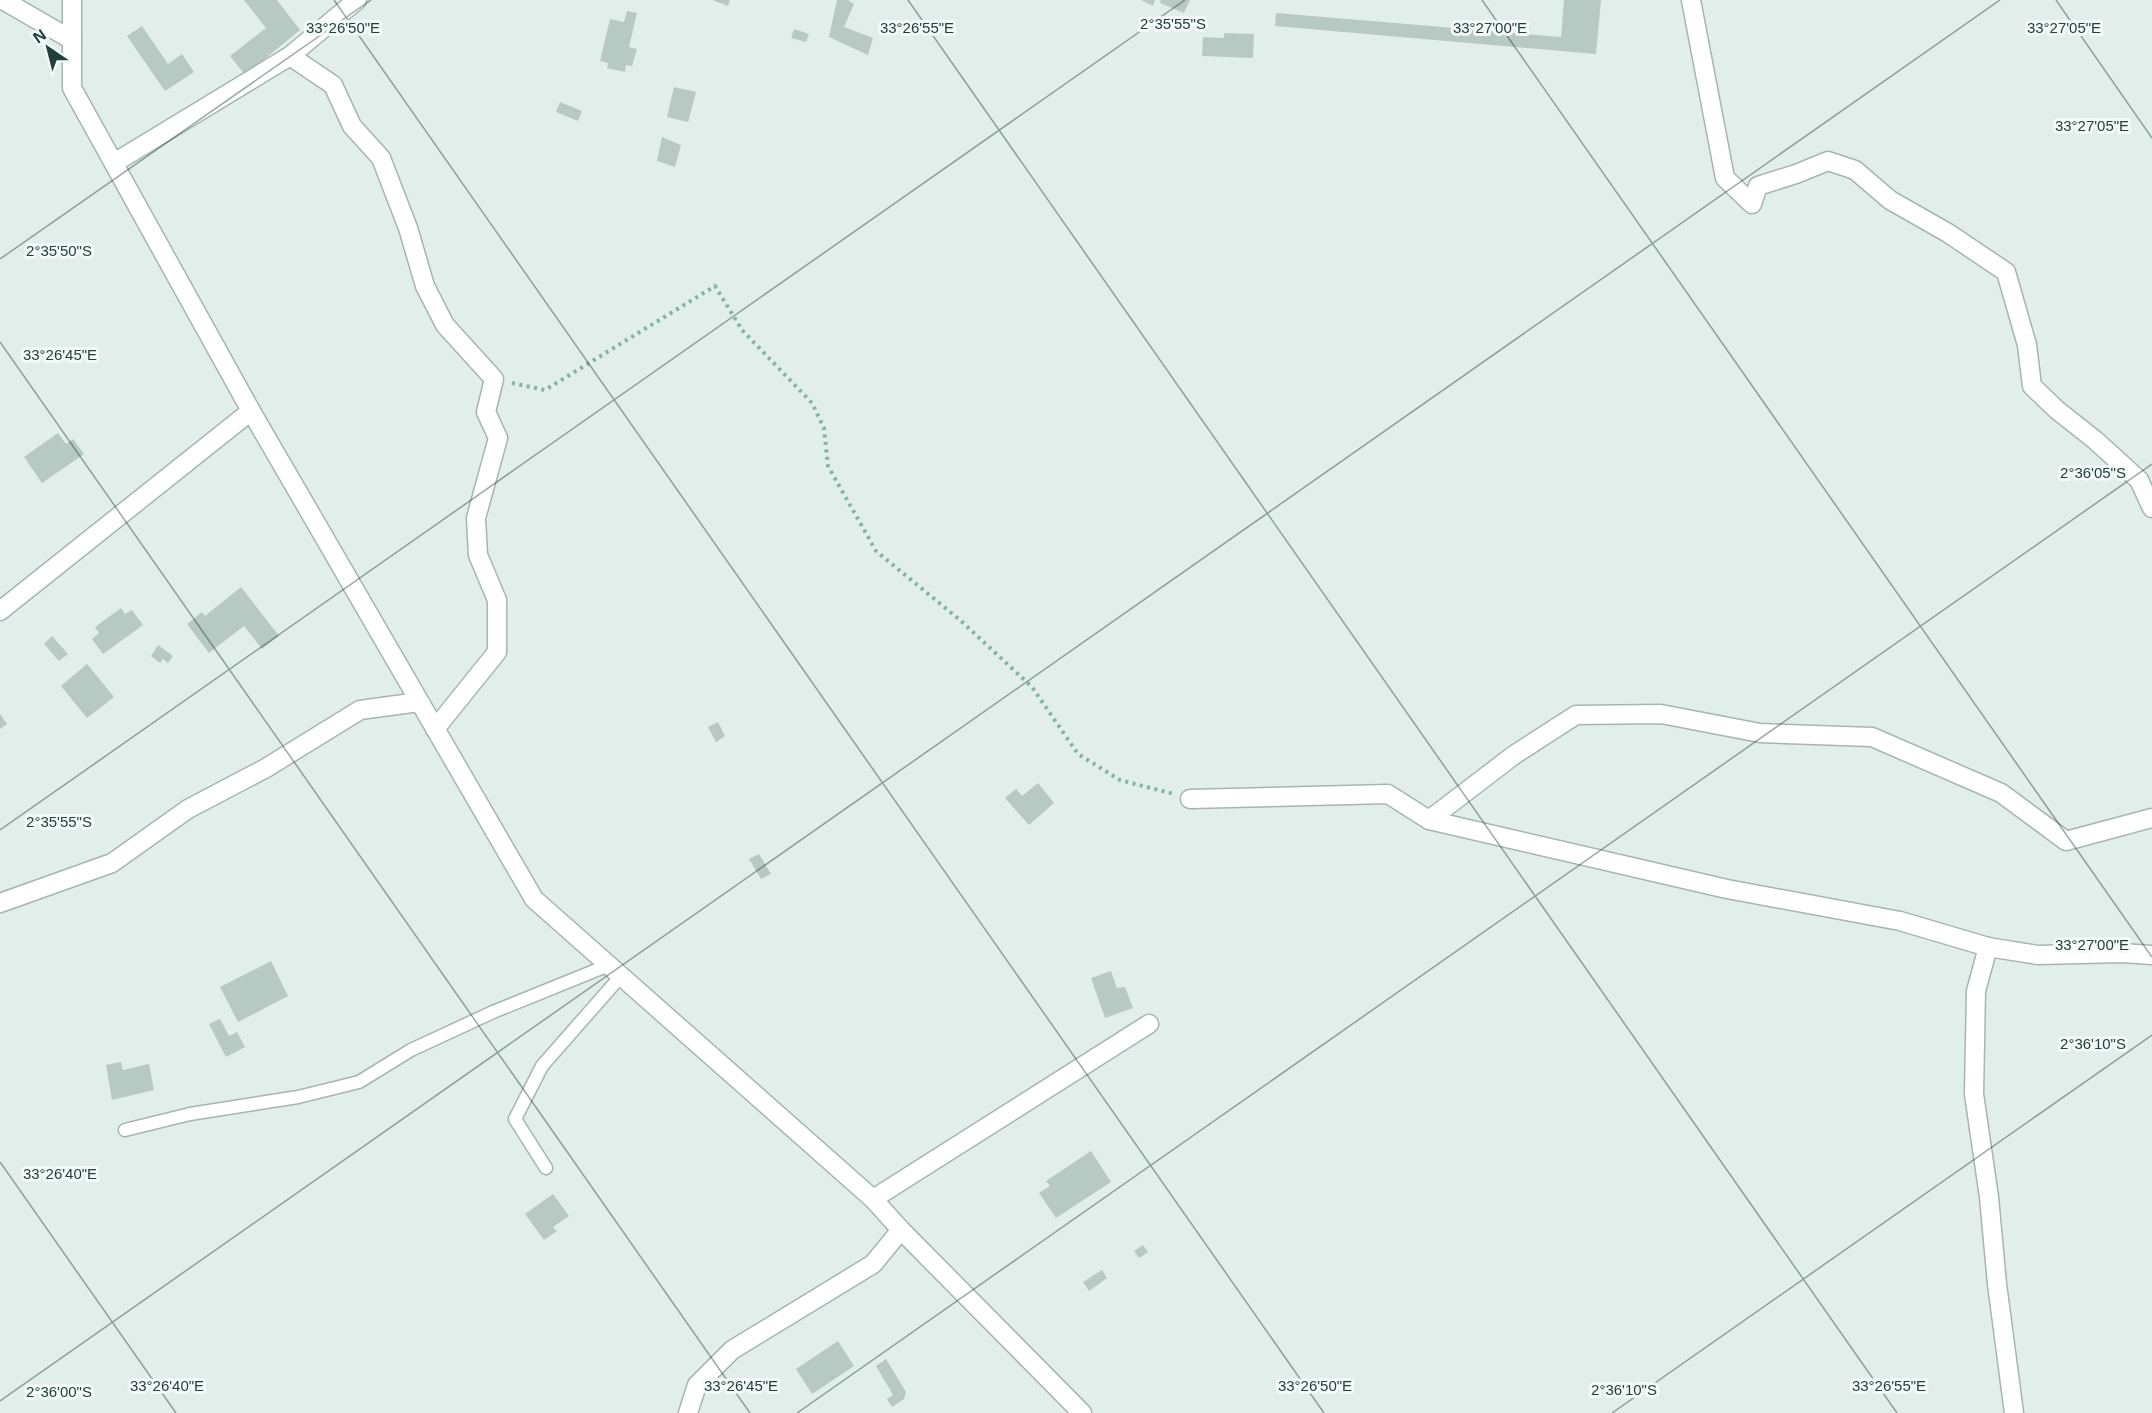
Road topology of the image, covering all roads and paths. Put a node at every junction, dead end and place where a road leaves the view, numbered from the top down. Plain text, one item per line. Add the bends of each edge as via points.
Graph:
1 (3, 0) edge
2 (72, 0) edge
3 (357, 0) edge
4 (1692, 0) edge
5 (72, 40) junction
6 (290, 56) junction
7 (114, 163) junction
8 (494, 379) junction
9 (251, 411) junction
10 (2152, 508) edge
11 (0, 611) edge
12 (419, 702) junction
13 (435, 729) junction
14 (1190, 799) joint
15 (2152, 818) edge
16 (1429, 820) junction
17 (0, 903) edge
18 (1988, 947) junction
19 (2152, 955) edge
20 (615, 970) junction
21 (1149, 1024) dead end
22 (125, 1130) dead end
23 (546, 1168) dead end
24 (873, 1199) junction
25 (901, 1230) junction
26 (688, 1413) edge
27 (1082, 1413) edge
28 (2014, 1413) edge

1 - 5 street
2 - 5 street
3 - 6 street
4 - 10 street via 1725,178 1752,204 1758,186 1828,161 1855,170 1890,200 2006,272 2027,345 2032,386 2139,480
5 - 7 street via 72,88
6 - 7 street
6 - 8 street via 333,85 352,126 381,158 425,286 446,325
7 - 9 street
8 - 13 street via 486,412 498,438 476,518 478,555 497,600 497,652
8 - 14 path via 545,390 715,286 742,330 812,403 824,428 828,466 876,551 960,620 1032,687 1078,754 1120,780
9 - 11 street
9 - 12 street
12 - 13 street
12 - 17 street via 360,710 266,768 188,809 112,864
13 - 20 street via 534,899
14 - 16 street via 1388,794
15 - 16 street via 2066,841 2001,794 1872,737 1760,733 1661,714 1576,715 1514,755
16 - 18 street via 1727,889 1900,921
18 - 19 street via 2038,955
18 - 28 street via 1976,991 1974,1094
20 - 22 lane via 493,1011 421,1045 359,1082
20 - 23 lane via 542,1066 515,1119
20 - 24 street
21 - 24 street
24 - 25 street
25 - 26 street via 873,1264 732,1350 698,1384
25 - 27 street

